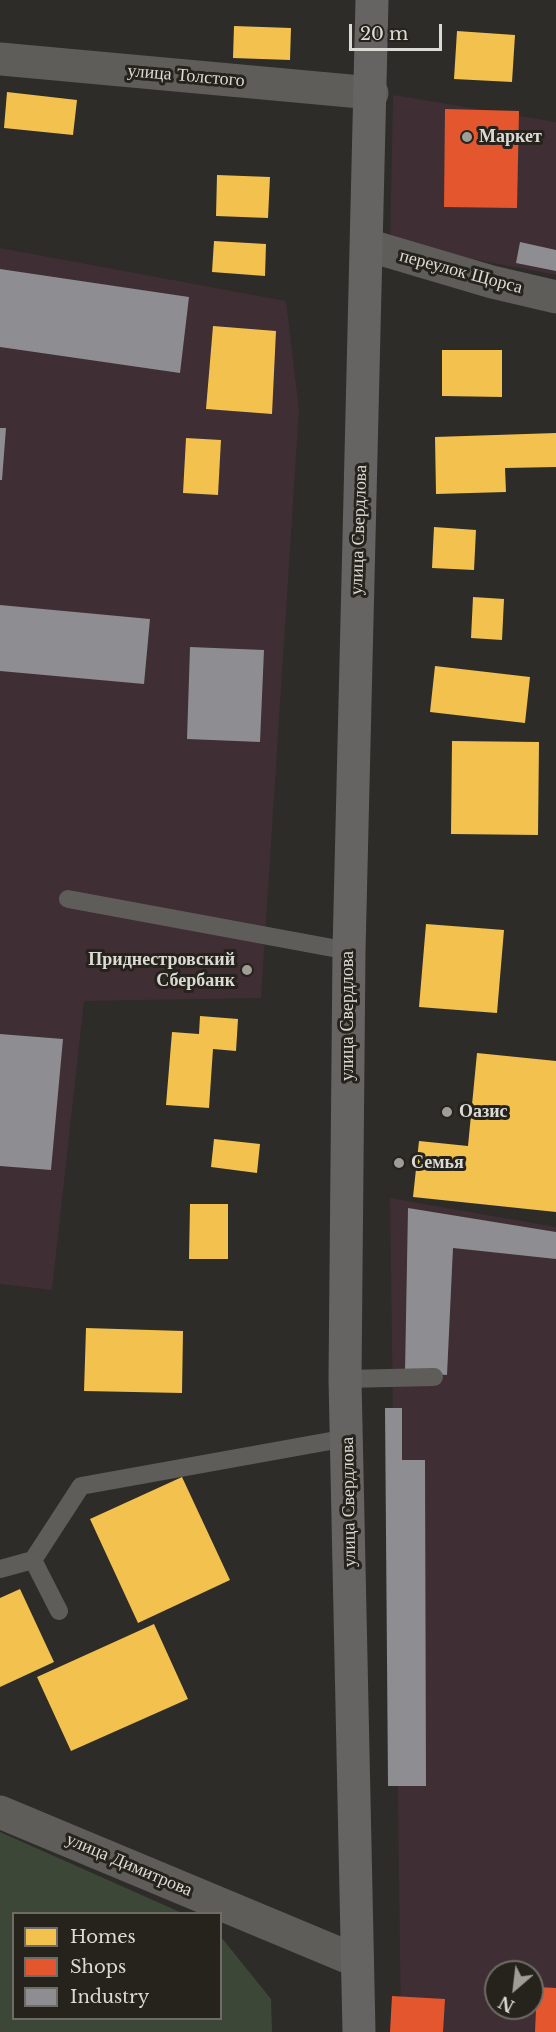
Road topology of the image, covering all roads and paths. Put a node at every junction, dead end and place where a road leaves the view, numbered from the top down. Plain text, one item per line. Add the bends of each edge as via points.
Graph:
1 (372, 0) edge
2 (0, 59) edge
3 (372, 93) junction
4 (367, 245) junction
5 (556, 297) edge
6 (68, 899) dead end
7 (349, 951) junction
8 (434, 1377) dead end
9 (345, 1379) junction
10 (347, 1438) junction
11 (33, 1560) junction
12 (0, 1569) edge
13 (59, 1611) dead end
14 (0, 1812) edge
15 (357, 1961) junction
16 (359, 2032) edge

1 - 3 highway, улица Свердлова
2 - 3 street, улица Толстого
3 - 4 highway, улица Свердлова
4 - 5 street, переулок Щорса
4 - 7 highway, улица Свердлова
6 - 7 lane
7 - 9 highway, улица Свердлова
8 - 9 lane
9 - 10 highway, улица Свердлова
10 - 11 lane via 81,1486
10 - 15 highway, улица Свердлова
11 - 12 lane
11 - 13 lane
14 - 15 street, улица Димитрова
15 - 16 highway, улица Свердлова

